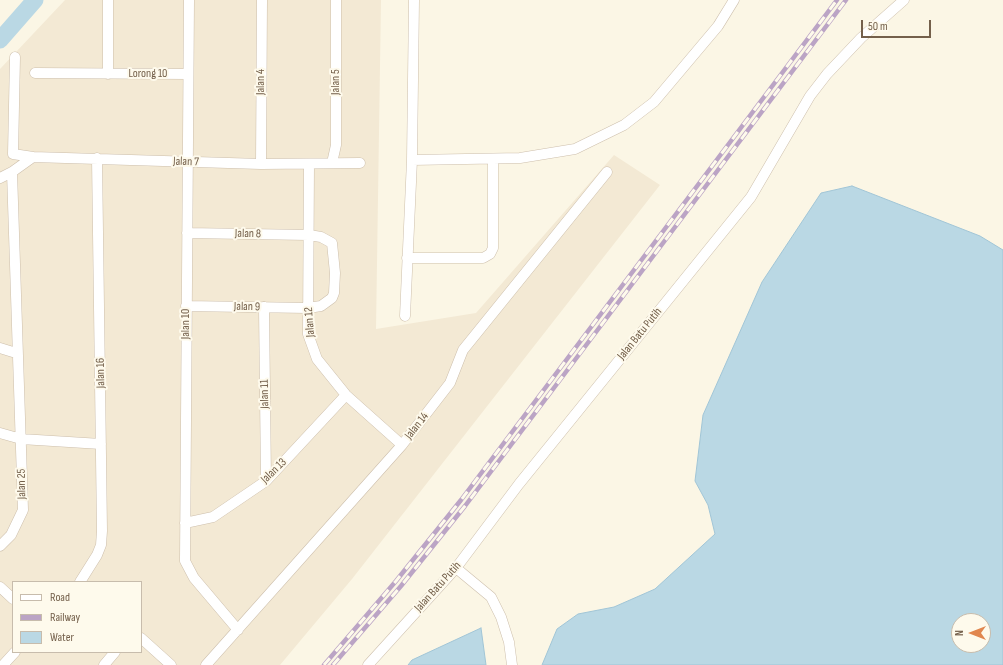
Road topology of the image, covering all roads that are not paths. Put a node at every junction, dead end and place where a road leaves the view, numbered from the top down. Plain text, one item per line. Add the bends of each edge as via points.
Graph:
1 (108, 0) edge
2 (189, 0) edge
3 (262, 0) edge
4 (336, 0) edge
5 (414, 0) edge
6 (734, 0) edge
7 (904, 0) edge
8 (15, 56) dead end
9 (34, 73) dead end
10 (108, 74) junction
11 (188, 74) junction
12 (33, 157) junction
13 (97, 158) junction
14 (493, 159) junction
15 (412, 160) junction
16 (188, 162) junction
17 (332, 163) junction
18 (360, 163) dead end
19 (261, 164) junction
20 (309, 164) junction
21 (12, 172) junction
22 (607, 172) dead end
23 (0, 178) edge
24 (187, 233) junction
25 (309, 235) junction
26 (407, 258) junction
27 (186, 306) junction
28 (264, 307) junction
29 (308, 308) junction
30 (405, 316) dead end
31 (0, 348) edge
32 (16, 353) junction
33 (346, 395) junction
34 (0, 433) edge
35 (21, 439) junction
36 (101, 444) junction
37 (402, 445) junction
38 (266, 481) junction
39 (185, 523) junction
40 (0, 546) edge
41 (456, 568) junction
42 (81, 581) edge
43 (0, 587) edge
44 (12, 598) edge
45 (238, 630) junction
46 (142, 639) edge
47 (14, 653) edge
48 (114, 653) edge
49 (3, 665) edge
50 (104, 665) edge
51 (171, 665) edge
52 (206, 665) edge
53 (368, 665) edge
54 (512, 665) edge

1 - 10 street
2 - 11 street, Jalan 10
3 - 19 street, Jalan 4
4 - 17 street, Jalan 5 via 336,145
5 - 15 street
6 - 14 street via 718,26 654,102 624,125 574,149 520,158
7 - 41 street, Jalan Batu Putih via 861,38 827,74 810,96 751,197 519,484
8 - 12 street, Jalan 7 via 13,154
9 - 10 street, Lorong 10
10 - 11 street, Lorong 10
11 - 16 street, Jalan 10
12 - 13 street, Jalan 7
12 - 21 street
13 - 16 street, Jalan 7
13 - 36 street, Jalan 16
14 - 15 street
14 - 26 street via 493,248 490,254 483,258
15 - 26 street
16 - 19 street, Jalan 7
16 - 24 street, Jalan 10
17 - 18 street, Jalan 7
17 - 20 street, Jalan 7
19 - 20 street, Jalan 7
20 - 25 street, Jalan 12
21 - 23 street
21 - 32 street, Jalan 25
22 - 37 street, Jalan 14 via 463,350 450,383
24 - 25 street, Jalan 8
24 - 27 street, Jalan 10
25 - 29 street, Jalan 12
25 - 29 street, Jalan 8 via 321,237 332,243 335,273 332,298 321,306
26 - 30 street
27 - 28 street, Jalan 9
27 - 39 street, Jalan 10
28 - 29 street, Jalan 9
28 - 38 street, Jalan 11
29 - 33 street, Jalan 12 via 308,334 317,359
31 - 32 street
32 - 35 street, Jalan 25
33 - 37 street, Jalan 12
33 - 38 street, Jalan 13
34 - 35 street
35 - 36 street
35 - 40 street, Jalan 25 via 22,510 11,535
36 - 42 street, Jalan 16 via 100,545 97,555
37 - 45 street, Jalan 14
38 - 39 street, Jalan 13 via 213,517
39 - 45 street, Jalan 10 via 185,561 194,578
41 - 53 street, Jalan Batu Putih
41 - 54 street via 491,597 509,642
43 - 44 street
45 - 52 street, Jalan 14
46 - 51 street
47 - 49 street
48 - 50 street

